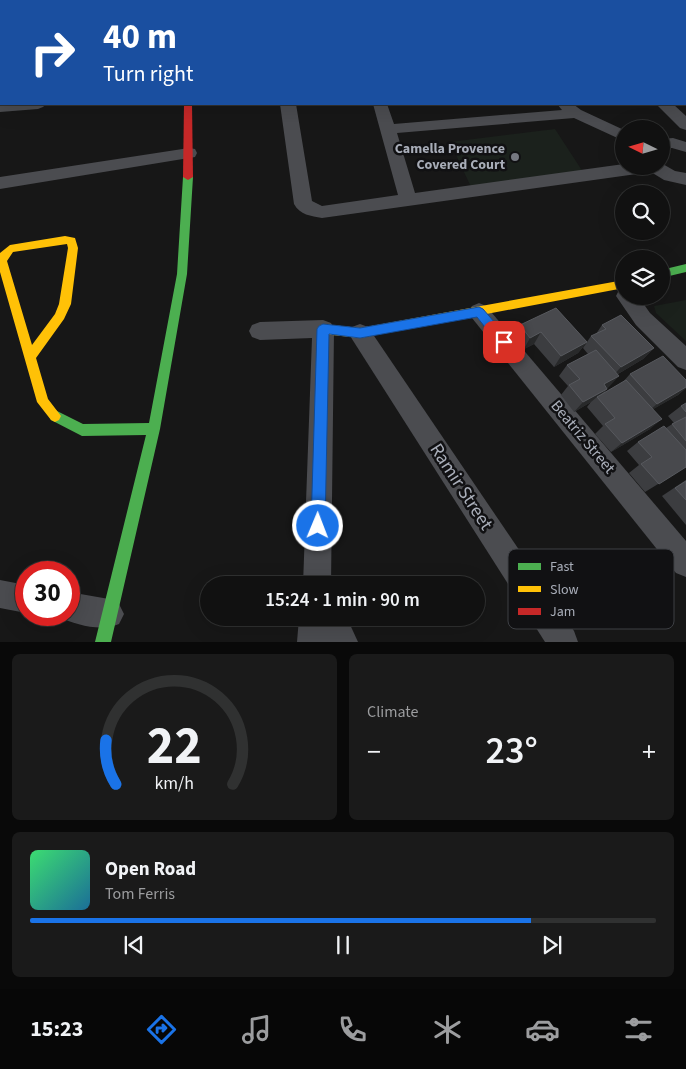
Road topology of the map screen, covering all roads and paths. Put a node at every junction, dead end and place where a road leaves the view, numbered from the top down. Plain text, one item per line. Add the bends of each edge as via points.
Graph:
1 (25, 105) edge
2 (188, 105) edge
3 (288, 105) edge
4 (380, 105) edge
5 (665, 105) edge
6 (0, 107) edge
7 (570, 108) edge
8 (686, 125) edge
9 (388, 129) junction
10 (615, 131) edge
11 (670, 143) edge
12 (686, 147) edge
13 (189, 153) junction
14 (615, 171) edge
15 (668, 175) edge
16 (686, 179) edge
17 (0, 183) edge
18 (408, 200) junction
19 (686, 268) edge
20 (670, 272) edge
21 (615, 291) edge
22 (634, 305) edge
23 (479, 312) junction
24 (323, 329) junction
25 (260, 331) dead end
26 (360, 333) junction
27 (31, 356) junction
28 (686, 360) edge
29 (154, 429) junction
30 (508, 558) edge
31 (686, 563) edge
32 (317, 576) edge
33 (0, 594) edge
34 (15, 597) edge
35 (80, 613) edge
36 (313, 626) edge
37 (336, 626) edge
38 (106, 628) edge
39 (554, 629) edge
40 (312, 642) edge
41 (343, 642) edge
42 (563, 642) edge

1 - 6 street
2 - 13 street
3 - 18 street via 303,204 322,212
4 - 9 street
5 - 8 street
7 - 9 street
7 - 10 street
9 - 18 street
11 - 12 street
13 - 17 street
13 - 29 street via 182,274
14 - 18 street
15 - 16 street
19 - 20 street
21 - 23 street
22 - 28 street
23 - 26 street
23 - 31 street, Beatriz Street
24 - 25 street
24 - 26 street
24 - 32 street
26 - 30 street, Ramir Street
27 - 27 street via 65,304 73,248 71,241 10,249 4,255 2,261
27 - 29 street via 43,402 54,416 82,430
29 - 38 street
33 - 34 street
35 - 38 street
36 - 40 street
37 - 41 street
39 - 42 street, Ramir Street

